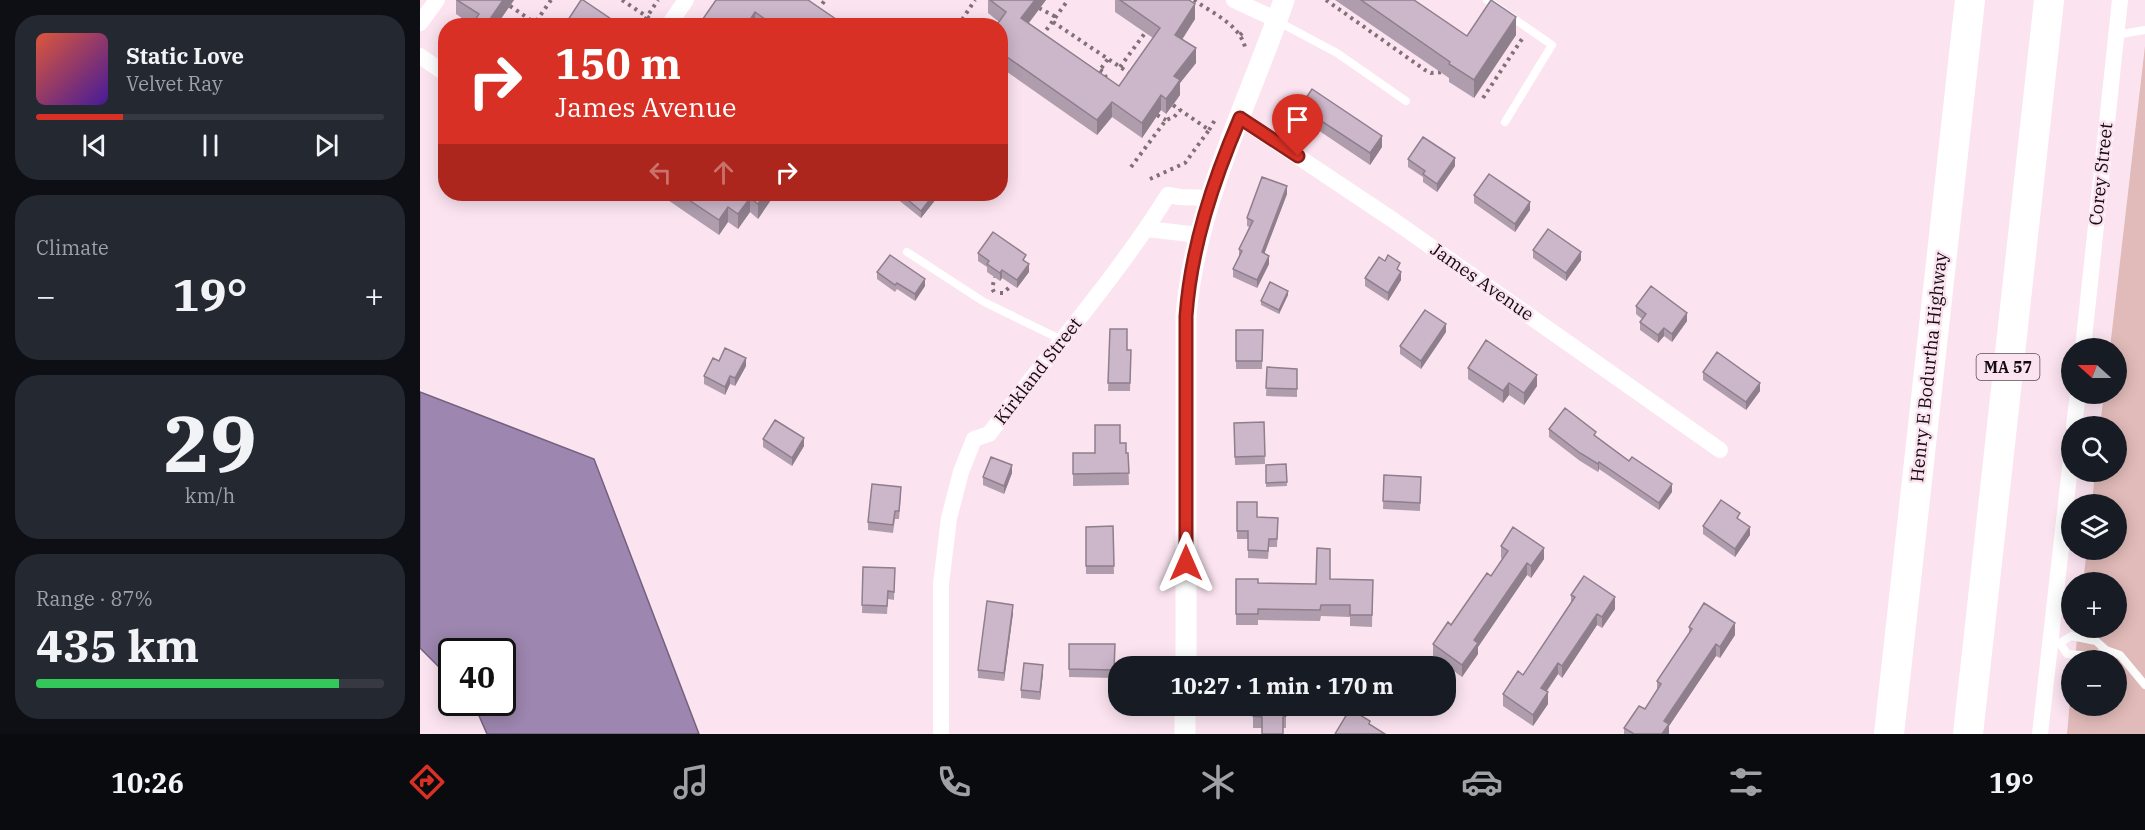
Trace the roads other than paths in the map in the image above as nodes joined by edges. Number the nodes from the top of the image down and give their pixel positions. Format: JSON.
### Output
{"nodes":[{"id":1,"x":437,"y":0,"type":"edge"},
{"id":2,"x":686,"y":0,"type":"edge"},
{"id":3,"x":1234,"y":0,"type":"edge"},
{"id":4,"x":1284,"y":0,"type":"edge"},
{"id":5,"x":1487,"y":0,"type":"edge"},
{"id":6,"x":1970,"y":0,"type":"edge"},
{"id":7,"x":2049,"y":0,"type":"edge"},
{"id":8,"x":2120,"y":0,"type":"edge"},
{"id":9,"x":674,"y":18,"type":"edge"},
{"id":10,"x":1277,"y":21,"type":"junction"},
{"id":11,"x":420,"y":22,"type":"edge"},
{"id":12,"x":2145,"y":30,"type":"edge"},
{"id":13,"x":2116,"y":34,"type":"junction"},
{"id":14,"x":420,"y":56,"type":"edge"},
{"id":15,"x":438,"y":68,"type":"edge"},
{"id":16,"x":1406,"y":101,"type":"dead end"},
{"id":17,"x":1240,"y":118,"type":"junction"},
{"id":18,"x":1505,"y":122,"type":"dead end"},
{"id":19,"x":1210,"y":198,"type":"junction"},
{"id":20,"x":1147,"y":229,"type":"junction"},
{"id":21,"x":1199,"y":235,"type":"junction"},
{"id":22,"x":907,"y":252,"type":"dead end"},
{"id":23,"x":2083,"y":338,"type":"edge"},
{"id":24,"x":1062,"y":340,"type":"junction"},
{"id":25,"x":1720,"y":450,"type":"dead end"},
{"id":26,"x":2069,"y":482,"type":"edge"},
{"id":27,"x":2055,"y":643,"type":"junction"},
{"id":28,"x":2063,"y":650,"type":"edge"},
{"id":29,"x":2106,"y":650,"type":"edge"},
{"id":30,"x":1185,"y":656,"type":"edge"},
{"id":31,"x":2127,"y":662,"type":"edge"},
{"id":32,"x":2145,"y":684,"type":"edge"},
{"id":33,"x":1185,"y":716,"type":"edge"},
{"id":34,"x":941,"y":734,"type":"edge"},
{"id":35,"x":1185,"y":734,"type":"edge"},
{"id":36,"x":1889,"y":734,"type":"edge"},
{"id":37,"x":1968,"y":734,"type":"edge"},
{"id":38,"x":2040,"y":734,"type":"edge"}],
"edges":[{"from":1,"to":11,"type":"street"},
{"from":2,"to":9,"type":"street"},
{"from":3,"to":10,"type":"street"},
{"from":4,"to":10,"type":"street"},
{"from":5,"to":18,"type":"lane"},
{"from":6,"to":36,"type":"highway","name":"Henry E Bodurtha Highway"},
{"from":7,"to":37,"type":"highway","number":"MA 57"},
{"from":8,"to":13,"type":"street","name":"Corey Street"},
{"from":10,"to":16,"type":"lane"},
{"from":10,"to":17,"type":"street"},
{"from":12,"to":13,"type":"lane"},
{"from":13,"to":23,"type":"street","name":"Corey Street"},
{"from":14,"to":15,"type":"street"},
{"from":17,"to":19,"type":"street"},
{"from":17,"to":25,"type":"street","name":"James Avenue"},
{"from":19,"to":20,"type":"street","name":"Kirkland Street"},
{"from":19,"to":21,"type":"street"},
{"from":20,"to":21,"type":"street"},
{"from":20,"to":24,"type":"street","name":"Kirkland Street"},
{"from":21,"to":30,"type":"street"},
{"from":22,"to":24,"type":"lane"},
{"from":24,"to":34,"type":"street","name":"Kirkland Street"},
{"from":26,"to":27,"type":"street"},
{"from":27,"to":28,"type":"lane"},
{"from":27,"to":29,"type":"lane"},
{"from":27,"to":38,"type":"street"},
{"from":31,"to":32,"type":"lane"},
{"from":33,"to":35,"type":"street"}]}
